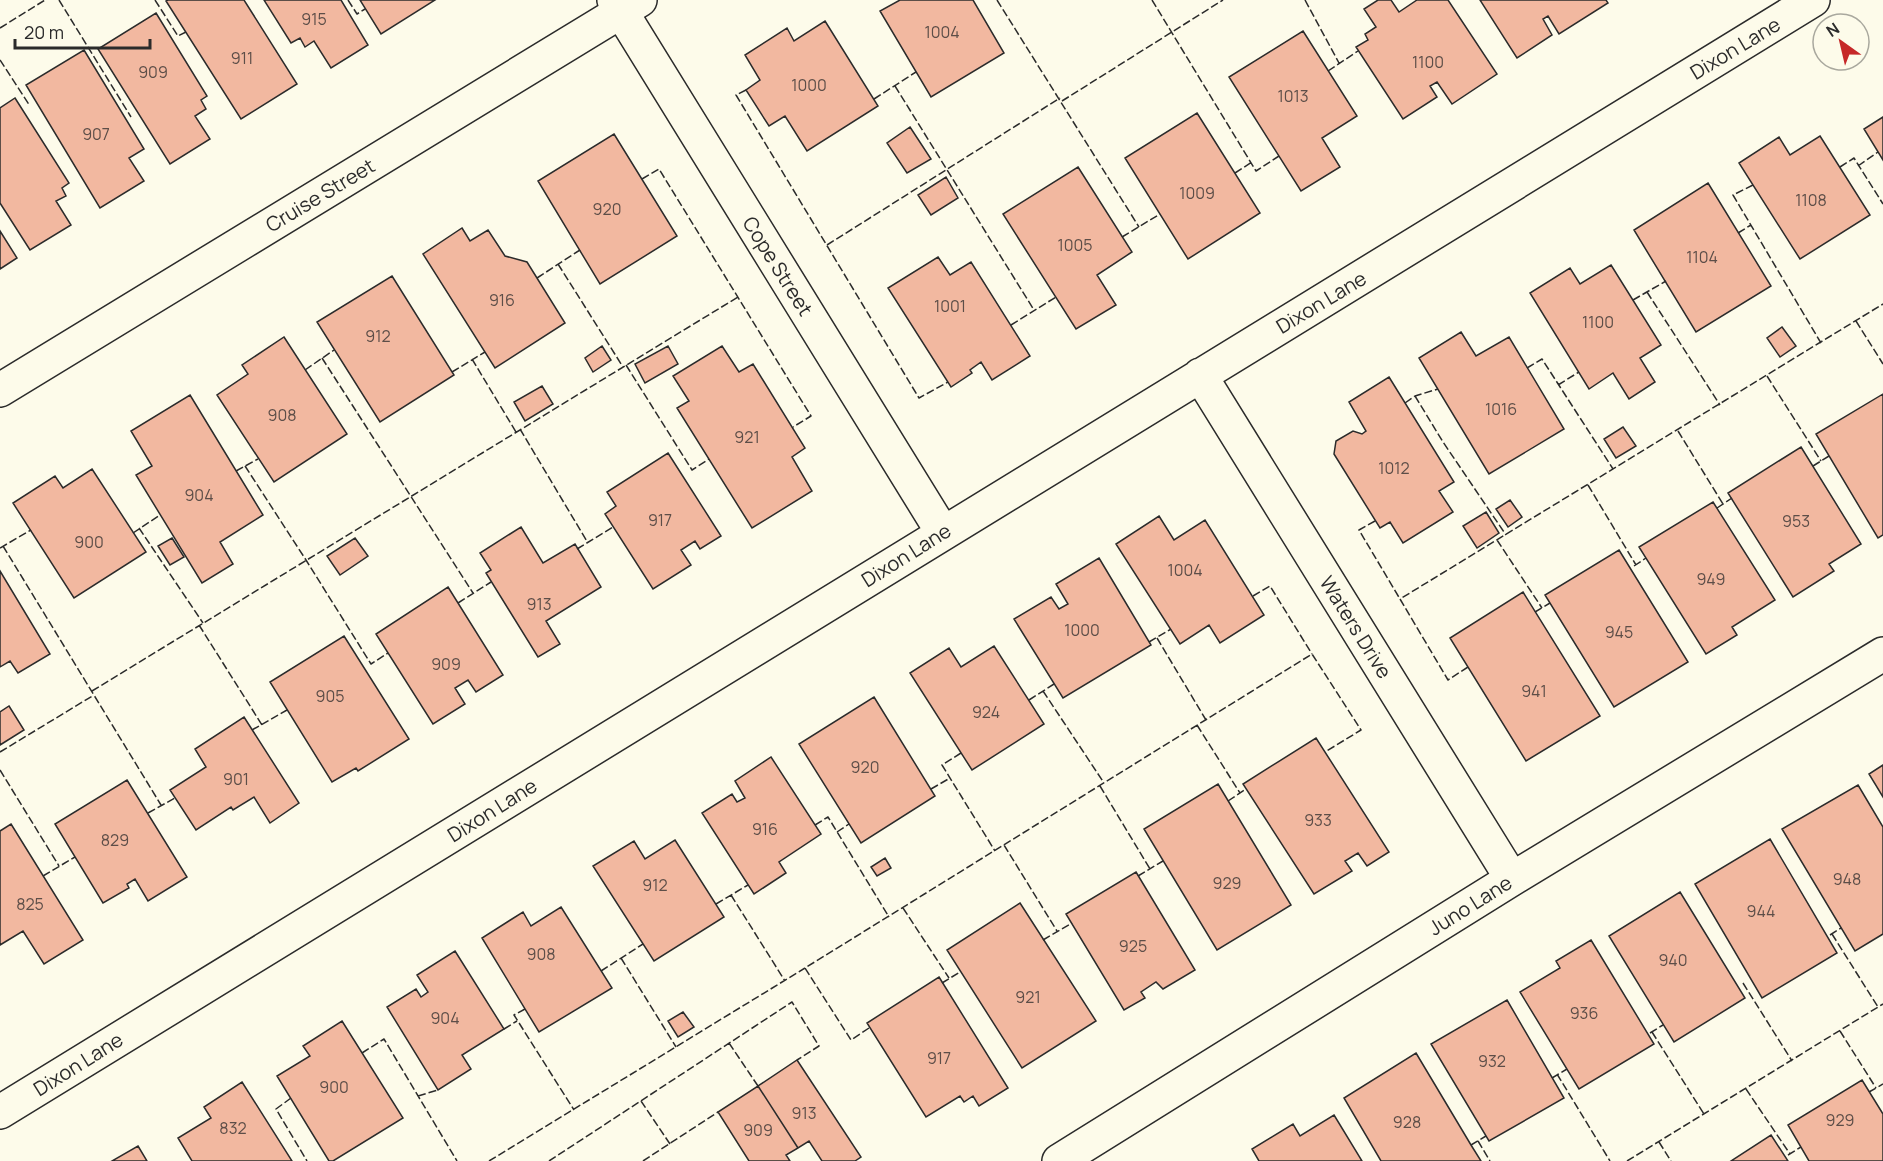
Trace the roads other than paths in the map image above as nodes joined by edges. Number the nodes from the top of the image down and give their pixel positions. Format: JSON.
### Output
{"nodes":[{"id":1,"x":1813,"y":0,"type":"edge"},
{"id":2,"x":625,"y":4,"type":"edge"},
{"id":3,"x":1200,"y":375,"type":"junction"},
{"id":4,"x":0,"y":390,"type":"edge"},
{"id":5,"x":943,"y":533,"type":"junction"},
{"id":6,"x":1883,"y":654,"type":"edge"},
{"id":7,"x":1512,"y":879,"type":"junction"},
{"id":8,"x":0,"y":1112,"type":"edge"},
{"id":9,"x":1059,"y":1161,"type":"edge"}],
"edges":[{"from":1,"to":3,"type":"street","name":"Dixon Lane"},
{"from":2,"to":4,"type":"street","name":"Cruise Street"},
{"from":2,"to":5,"type":"street","name":"Cope Street"},
{"from":3,"to":5,"type":"street","name":"Dixon Lane"},
{"from":3,"to":7,"type":"street","name":"Waters Drive"},
{"from":5,"to":8,"type":"street","name":"Dixon Lane"},
{"from":6,"to":7,"type":"street","name":"Juno Lane"},
{"from":7,"to":9,"type":"street","name":"Juno Lane"}]}
